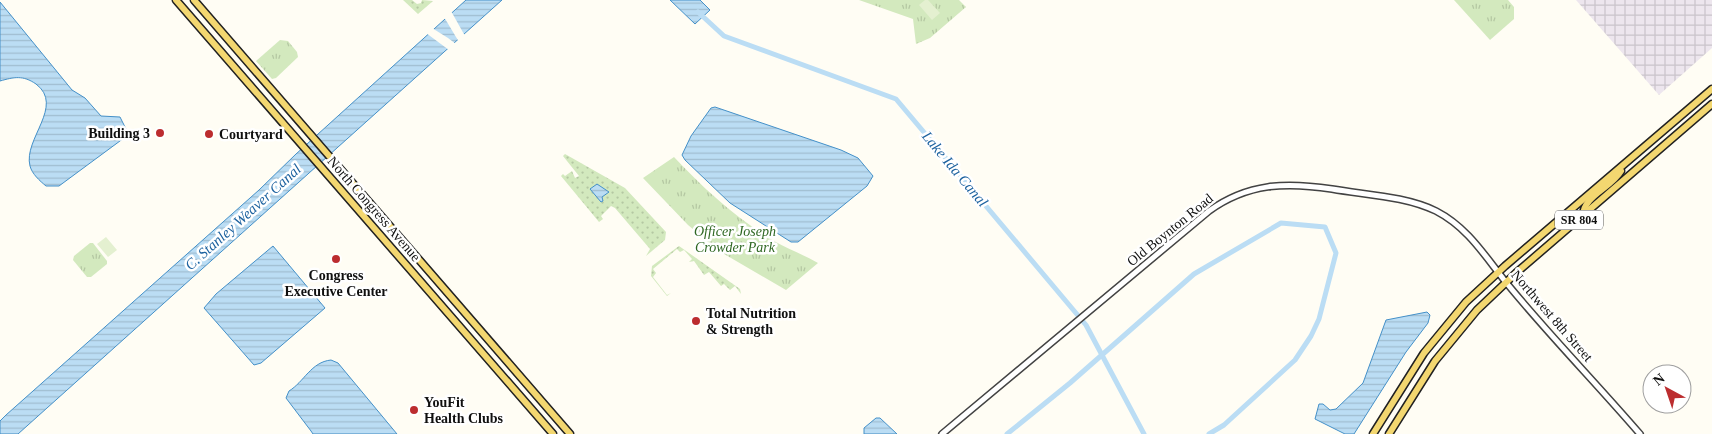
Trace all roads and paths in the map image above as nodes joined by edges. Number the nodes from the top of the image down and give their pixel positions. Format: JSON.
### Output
{"nodes":[{"id":1,"x":176,"y":0,"type":"edge"},
{"id":2,"x":194,"y":0,"type":"edge"},
{"id":3,"x":253,"y":88,"type":"junction"},
{"id":4,"x":1712,"y":89,"type":"edge"},
{"id":5,"x":275,"y":94,"type":"junction"},
{"id":6,"x":1712,"y":104,"type":"edge"},
{"id":7,"x":1624,"y":165,"type":"junction"},
{"id":8,"x":1583,"y":216,"type":"junction"},
{"id":9,"x":1498,"y":272,"type":"junction"},
{"id":10,"x":1506,"y":282,"type":"junction"},
{"id":11,"x":553,"y":434,"type":"edge"},
{"id":12,"x":570,"y":434,"type":"edge"},
{"id":13,"x":942,"y":434,"type":"edge"},
{"id":14,"x":1373,"y":434,"type":"edge"},
{"id":15,"x":1389,"y":434,"type":"edge"},
{"id":16,"x":1640,"y":434,"type":"edge"}],
"edges":[{"from":1,"to":3,"type":"main road","name":"North Congress Avenue"},
{"from":2,"to":5,"type":"main road","name":"North Congress Avenue"},
{"from":3,"to":5,"type":"main road"},
{"from":3,"to":11,"type":"main road","name":"North Congress Avenue"},
{"from":4,"to":7,"type":"main road","number":"SR 804"},
{"from":5,"to":12,"type":"main road","name":"North Congress Avenue"},
{"from":6,"to":8,"type":"main road","number":"SR 804"},
{"from":7,"to":8,"type":"main road"},
{"from":7,"to":9,"type":"main road","number":"SR 804"},
{"from":8,"to":10,"type":"main road","number":"SR 804"},
{"from":9,"to":10,"type":"street","name":"Northwest 8th Street"},
{"from":9,"to":13,"type":"street","name":"Old Boynton Road"},
{"from":9,"to":14,"type":"main road","number":"SR 804"},
{"from":10,"to":15,"type":"main road","number":"SR 804"},
{"from":10,"to":16,"type":"street","name":"Northwest 8th Street"}]}
